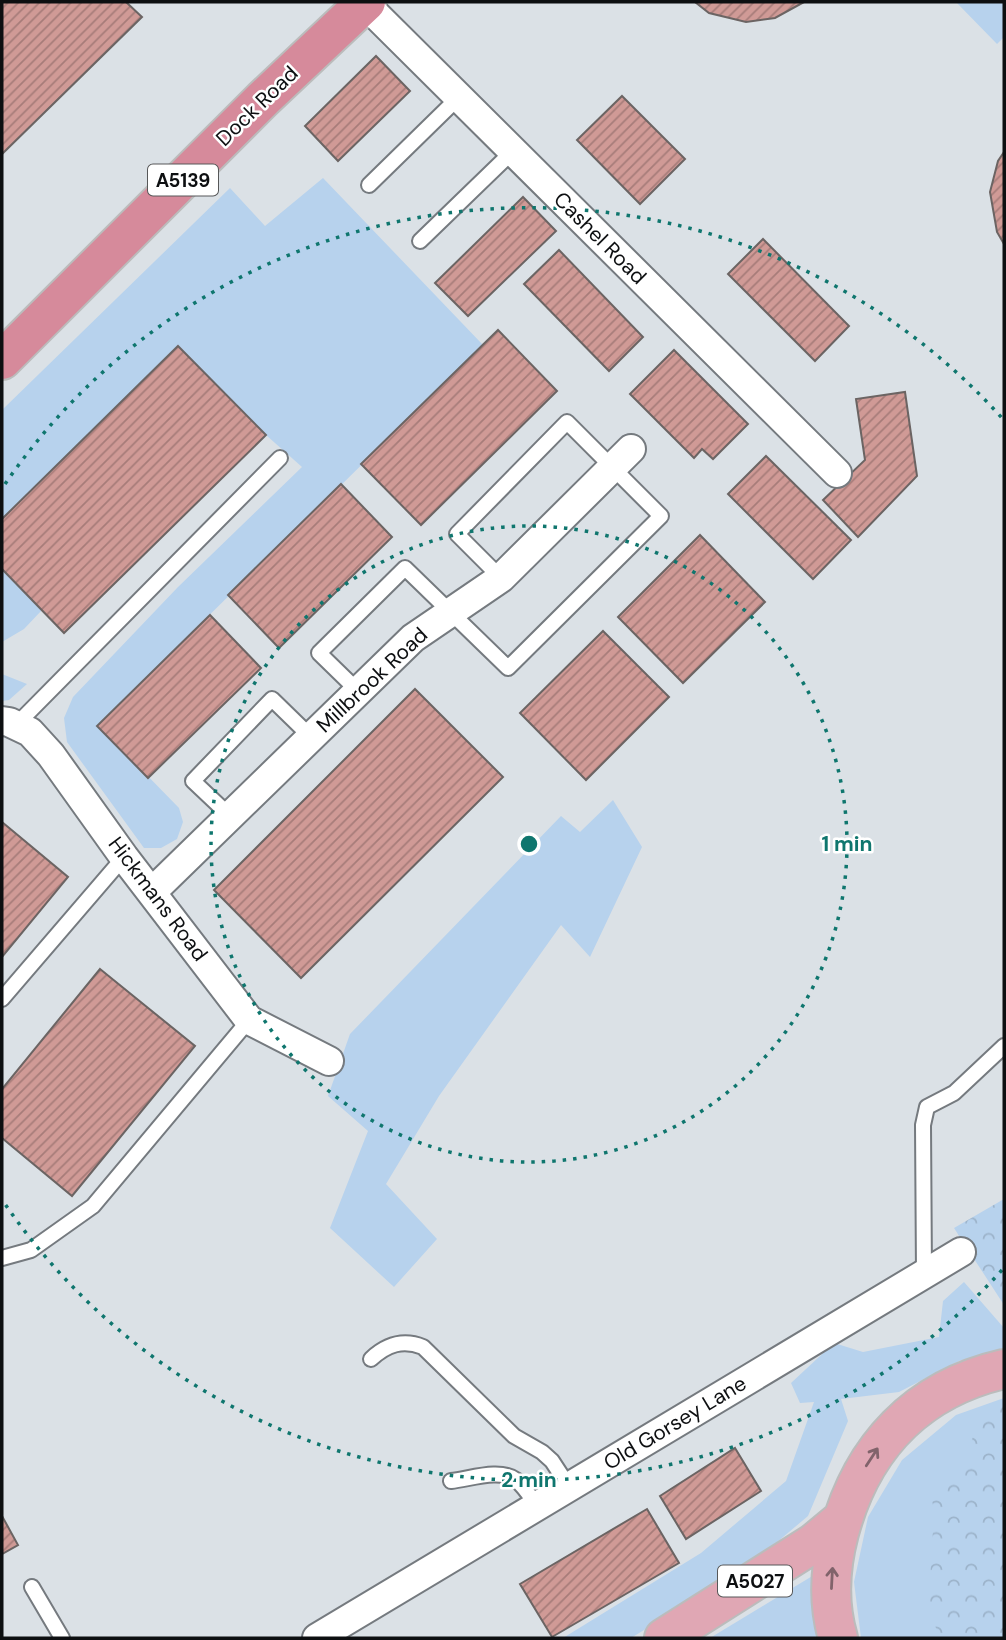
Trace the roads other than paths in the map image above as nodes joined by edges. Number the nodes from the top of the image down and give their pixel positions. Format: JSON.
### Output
{"nodes":[{"id":1,"x":365,"y":3,"type":"edge"},
{"id":2,"x":459,"y":97,"type":"junction"},
{"id":3,"x":513,"y":151,"type":"junction"},
{"id":4,"x":369,"y":185,"type":"dead end"},
{"id":5,"x":420,"y":241,"type":"dead end"},
{"id":6,"x":2,"y":360,"type":"edge"},
{"id":7,"x":280,"y":458,"type":"dead end"},
{"id":8,"x":622,"y":458,"type":"junction"},
{"id":9,"x":837,"y":473,"type":"dead end"},
{"id":10,"x":501,"y":578,"type":"junction"},
{"id":11,"x":451,"y":612,"type":"junction"},
{"id":12,"x":358,"y":691,"type":"junction"},
{"id":13,"x":9,"y":723,"type":"edge"},
{"id":14,"x":311,"y":737,"type":"junction"},
{"id":15,"x":230,"y":816,"type":"junction"},
{"id":16,"x":124,"y":856,"type":"junction"},
{"id":17,"x":152,"y":892,"type":"junction"},
{"id":18,"x":2,"y":999,"type":"edge"},
{"id":19,"x":249,"y":1020,"type":"junction"},
{"id":20,"x":1004,"y":1046,"type":"edge"},
{"id":21,"x":329,"y":1061,"type":"dead end"},
{"id":22,"x":961,"y":1252,"type":"dead end"},
{"id":23,"x":2,"y":1258,"type":"edge"},
{"id":24,"x":924,"y":1274,"type":"junction"},
{"id":25,"x":371,"y":1359,"type":"dead end"},
{"id":26,"x":1004,"y":1369,"type":"edge"},
{"id":27,"x":451,"y":1481,"type":"dead end"},
{"id":28,"x":569,"y":1487,"type":"junction"},
{"id":29,"x":537,"y":1506,"type":"junction"},
{"id":30,"x":843,"y":1519,"type":"junction"},
{"id":31,"x":32,"y":1587,"type":"dead end"},
{"id":32,"x":62,"y":1638,"type":"edge"},
{"id":33,"x":317,"y":1638,"type":"edge"},
{"id":34,"x":664,"y":1638,"type":"edge"},
{"id":35,"x":838,"y":1638,"type":"edge"}],
"edges":[{"from":1,"to":2,"type":"street","name":"Cashel Road"},
{"from":1,"to":6,"type":"highway","name":"Dock Road","number":"A5139"},
{"from":2,"to":3,"type":"street","name":"Cashel Road"},
{"from":2,"to":4,"type":"lane"},
{"from":3,"to":5,"type":"lane"},
{"from":3,"to":9,"type":"street","name":"Cashel Road"},
{"from":7,"to":13,"type":"lane"},
{"from":8,"to":10,"type":"street","name":"Millbrook Road"},
{"from":8,"to":10,"type":"lane"},
{"from":8,"to":11,"type":"lane"},
{"from":10,"to":11,"type":"street","name":"Millbrook Road"},
{"from":11,"to":12,"type":"street","name":"Millbrook Road"},
{"from":11,"to":12,"type":"lane"},
{"from":12,"to":14,"type":"street","name":"Millbrook Road"},
{"from":13,"to":16,"type":"street","name":"Hickmans Road"},
{"from":14,"to":15,"type":"street","name":"Millbrook Road"},
{"from":14,"to":15,"type":"lane"},
{"from":15,"to":17,"type":"street","name":"Millbrook Road"},
{"from":16,"to":17,"type":"street","name":"Hickmans Road"},
{"from":16,"to":18,"type":"lane"},
{"from":17,"to":19,"type":"street","name":"Hickmans Road"},
{"from":19,"to":21,"type":"street","name":"Hickmans Road"},
{"from":19,"to":23,"type":"lane"},
{"from":20,"to":24,"type":"lane"},
{"from":22,"to":24,"type":"street","name":"Old Gorsey Lane"},
{"from":24,"to":28,"type":"street","name":"Old Gorsey Lane"},
{"from":25,"to":28,"type":"lane"},
{"from":30,"to":26,"type":"main road","one_way":true},
{"from":27,"to":29,"type":"lane"},
{"from":28,"to":29,"type":"street","name":"Old Gorsey Lane"},
{"from":29,"to":33,"type":"street","name":"Old Gorsey Lane"},
{"from":30,"to":34,"type":"main road","number":"A5027"},
{"from":35,"to":30,"type":"main road","one_way":true},
{"from":31,"to":32,"type":"lane"}]}
